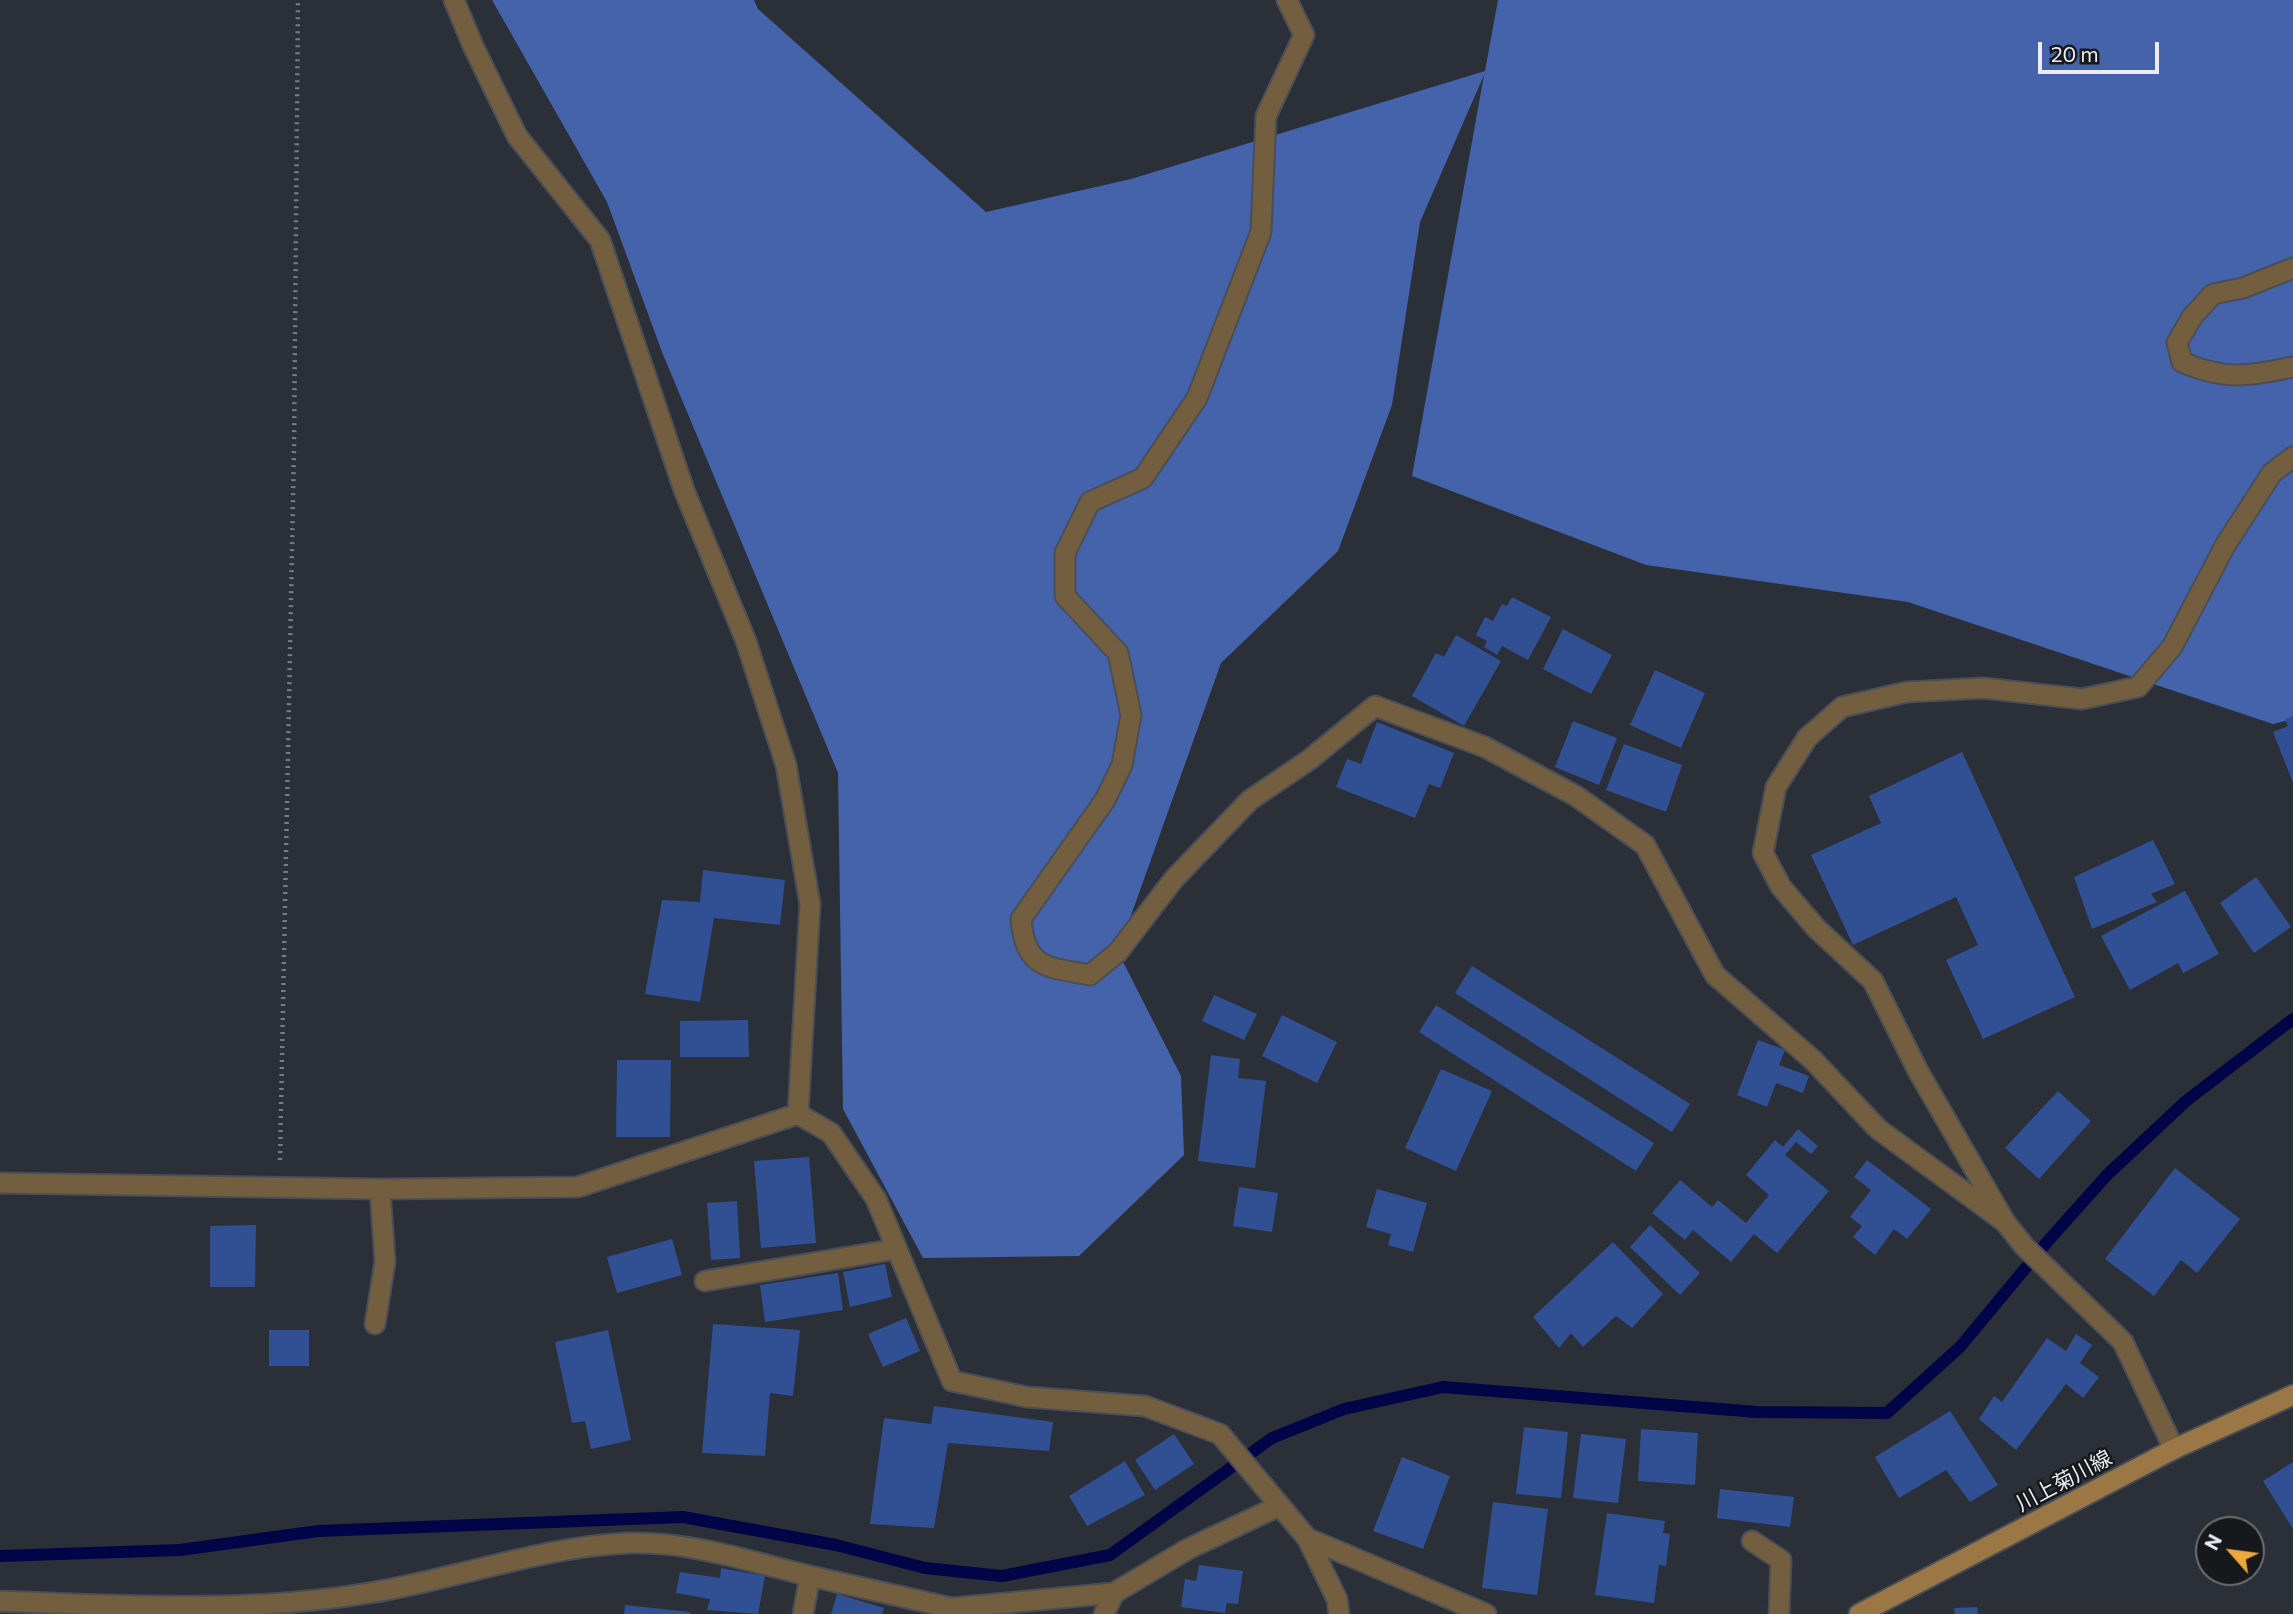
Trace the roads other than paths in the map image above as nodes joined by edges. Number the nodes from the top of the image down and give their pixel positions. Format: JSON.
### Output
{"nodes":[{"id":1,"x":454,"y":0,"type":"edge"},
{"id":2,"x":1287,"y":0,"type":"edge"},
{"id":3,"x":2293,"y":268,"type":"edge"},
{"id":4,"x":2293,"y":367,"type":"edge"},
{"id":5,"x":2293,"y":457,"type":"edge"},
{"id":6,"x":798,"y":1114,"type":"junction"},
{"id":7,"x":0,"y":1183,"type":"edge"},
{"id":8,"x":380,"y":1189,"type":"junction"},
{"id":9,"x":2005,"y":1222,"type":"junction"},
{"id":10,"x":896,"y":1248,"type":"junction"},
{"id":11,"x":705,"y":1281,"type":"dead end"},
{"id":12,"x":375,"y":1324,"type":"dead end"},
{"id":13,"x":2293,"y":1395,"type":"edge"},
{"id":14,"x":2174,"y":1449,"type":"junction"},
{"id":15,"x":1279,"y":1506,"type":"junction"},
{"id":16,"x":1307,"y":1538,"type":"junction"},
{"id":17,"x":1752,"y":1541,"type":"dead end"},
{"id":18,"x":810,"y":1576,"type":"junction"},
{"id":19,"x":1114,"y":1593,"type":"junction"},
{"id":20,"x":0,"y":1601,"type":"edge"},
{"id":21,"x":803,"y":1614,"type":"edge"},
{"id":22,"x":1104,"y":1614,"type":"edge"},
{"id":23,"x":1339,"y":1614,"type":"edge"},
{"id":24,"x":1486,"y":1614,"type":"edge"},
{"id":25,"x":1779,"y":1614,"type":"edge"},
{"id":26,"x":1859,"y":1614,"type":"edge"}],
"edges":[{"from":1,"to":6,"type":"street"},
{"from":2,"to":9,"type":"street"},
{"from":3,"to":4,"type":"street"},
{"from":5,"to":9,"type":"street"},
{"from":6,"to":8,"type":"street"},
{"from":6,"to":10,"type":"street"},
{"from":7,"to":8,"type":"street"},
{"from":8,"to":12,"type":"street"},
{"from":9,"to":14,"type":"street"},
{"from":10,"to":11,"type":"street"},
{"from":10,"to":15,"type":"street"},
{"from":13,"to":14,"type":"main road","name":"川上菊川線"},
{"from":14,"to":26,"type":"main road","name":"川上菊川線"},
{"from":15,"to":16,"type":"street"},
{"from":15,"to":19,"type":"street"},
{"from":16,"to":23,"type":"street"},
{"from":16,"to":24,"type":"street"},
{"from":17,"to":25,"type":"street"},
{"from":18,"to":19,"type":"street"},
{"from":18,"to":20,"type":"street"},
{"from":18,"to":21,"type":"street"},
{"from":19,"to":22,"type":"street"}]}
